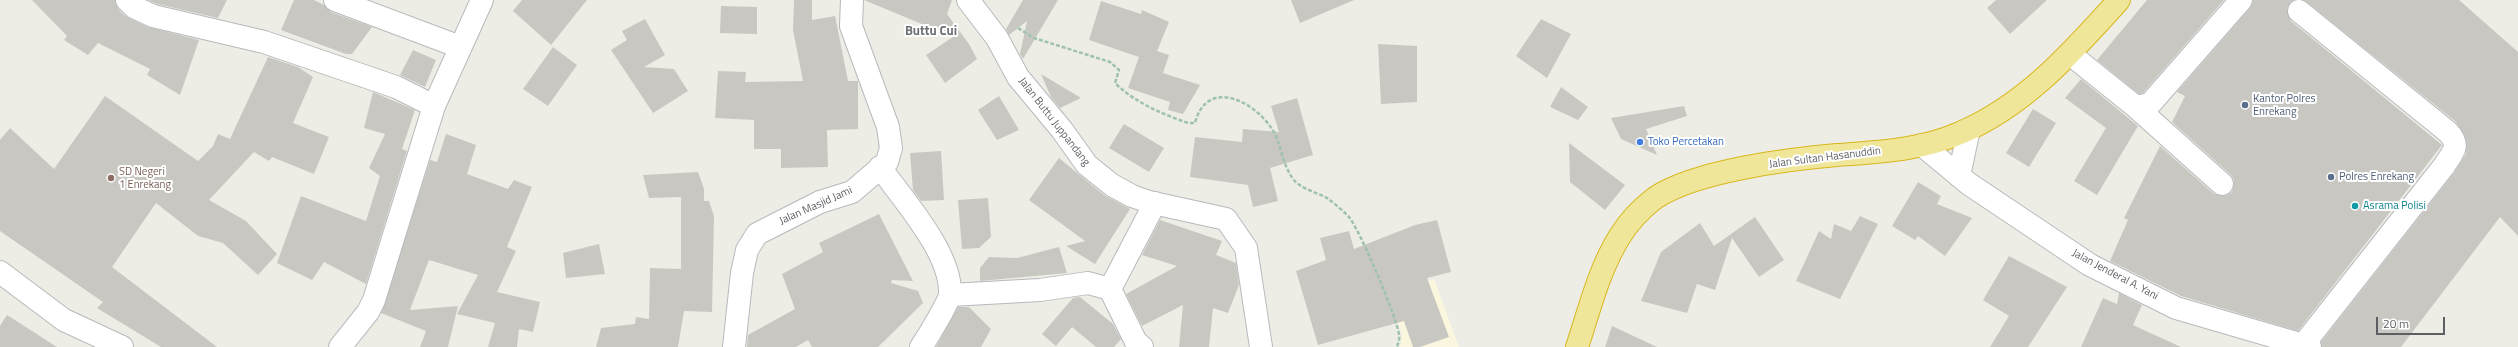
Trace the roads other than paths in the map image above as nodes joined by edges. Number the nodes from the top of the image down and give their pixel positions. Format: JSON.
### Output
{"nodes":[{"id":1,"x":127,"y":0,"type":"edge"},
{"id":2,"x":336,"y":0,"type":"edge"},
{"id":3,"x":482,"y":0,"type":"edge"},
{"id":4,"x":852,"y":0,"type":"edge"},
{"id":5,"x":968,"y":0,"type":"edge"},
{"id":6,"x":2119,"y":0,"type":"edge"},
{"id":7,"x":2241,"y":0,"type":"edge"},
{"id":8,"x":2299,"y":11,"type":"dead end"},
{"id":9,"x":460,"y":47,"type":"junction"},
{"id":10,"x":2070,"y":54,"type":"junction"},
{"id":11,"x":434,"y":106,"type":"junction"},
{"id":12,"x":2136,"y":107,"type":"junction"},
{"id":13,"x":1969,"y":129,"type":"junction"},
{"id":14,"x":1922,"y":145,"type":"junction"},
{"id":15,"x":880,"y":167,"type":"junction"},
{"id":16,"x":1959,"y":176,"type":"junction"},
{"id":17,"x":2222,"y":184,"type":"dead end"},
{"id":18,"x":1155,"y":203,"type":"junction"},
{"id":19,"x":0,"y":272,"type":"edge"},
{"id":20,"x":1110,"y":289,"type":"junction"},
{"id":21,"x":950,"y":295,"type":"junction"},
{"id":22,"x":2307,"y":346,"type":"edge"},
{"id":23,"x":122,"y":347,"type":"edge"},
{"id":24,"x":340,"y":347,"type":"edge"},
{"id":25,"x":734,"y":347,"type":"edge"},
{"id":26,"x":921,"y":347,"type":"edge"},
{"id":27,"x":1142,"y":347,"type":"edge"},
{"id":28,"x":1261,"y":347,"type":"edge"},
{"id":29,"x":1577,"y":347,"type":"edge"}],
"edges":[{"from":1,"to":11,"type":"street"},
{"from":2,"to":9,"type":"street"},
{"from":3,"to":9,"type":"street"},
{"from":4,"to":15,"type":"street","name":"Jalan Masjid Jami"},
{"from":5,"to":18,"type":"street","name":"Jalan Buttu Juppandang"},
{"from":6,"to":10,"type":"highway","name":"Jalan Sultan Hasanuddin"},
{"from":7,"to":12,"type":"street"},
{"from":8,"to":22,"type":"street"},
{"from":9,"to":11,"type":"street"},
{"from":10,"to":12,"type":"street"},
{"from":10,"to":13,"type":"highway","name":"Jalan Sultan Hasanuddin"},
{"from":11,"to":24,"type":"street"},
{"from":12,"to":17,"type":"street"},
{"from":13,"to":14,"type":"highway","name":"Jalan Sultan Hasanuddin"},
{"from":13,"to":16,"type":"street"},
{"from":14,"to":16,"type":"street","name":"Jalan Jenderal A. Yani"},
{"from":14,"to":29,"type":"highway","name":"Jalan Sultan Hasanuddin"},
{"from":15,"to":21,"type":"street"},
{"from":15,"to":25,"type":"street","name":"Jalan Masjid Jami"},
{"from":16,"to":22,"type":"street","name":"Jalan Jenderal A. Yani"},
{"from":18,"to":20,"type":"street"},
{"from":18,"to":28,"type":"street","name":"Jalan Buttu Juppandang"},
{"from":19,"to":23,"type":"street"},
{"from":20,"to":21,"type":"street"},
{"from":20,"to":27,"type":"street"},
{"from":21,"to":26,"type":"street"}]}
